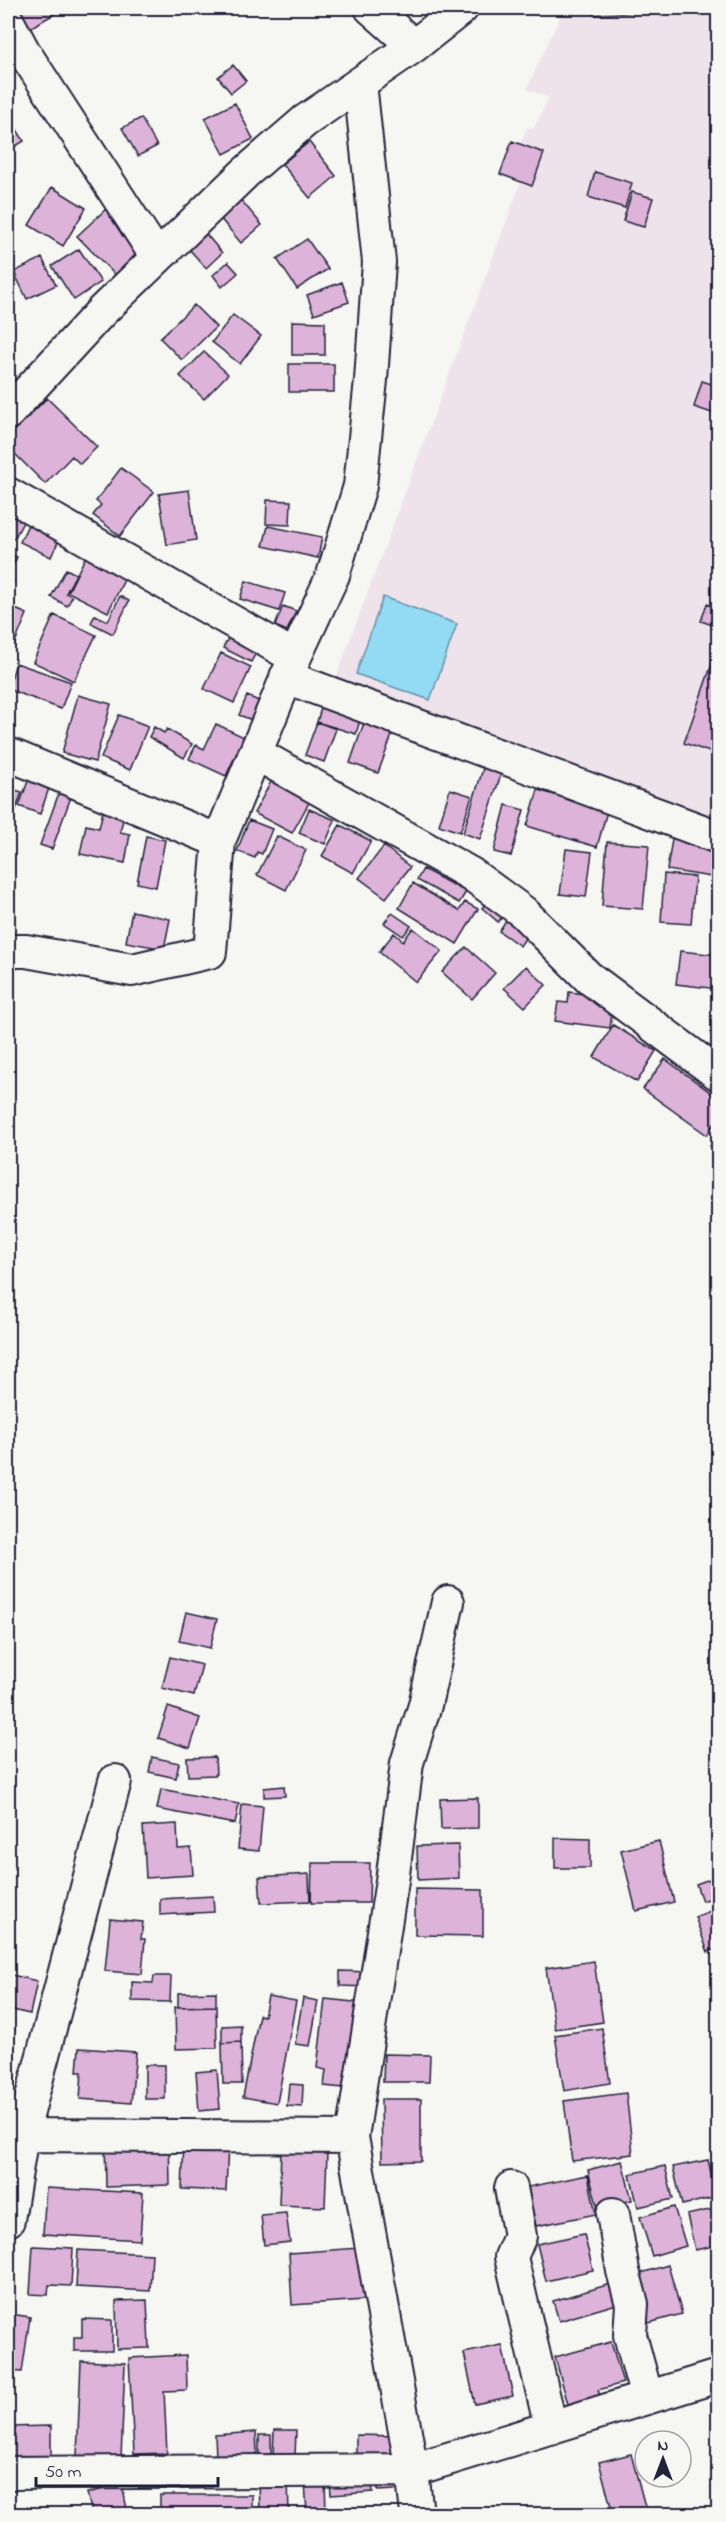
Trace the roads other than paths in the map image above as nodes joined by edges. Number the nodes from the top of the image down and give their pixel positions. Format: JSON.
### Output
{"nodes":[{"id":1,"x":372,"y":8,"type":"edge"},
{"id":2,"x":462,"y":8,"type":"edge"},
{"id":3,"x":8,"y":22,"type":"edge"},
{"id":4,"x":414,"y":46,"type":"junction"},
{"id":5,"x":360,"y":83,"type":"junction"},
{"id":6,"x":157,"y":257,"type":"junction"},
{"id":7,"x":18,"y":385,"type":"edge"},
{"id":8,"x":8,"y":413,"type":"edge"},
{"id":9,"x":8,"y":494,"type":"edge"},
{"id":10,"x":291,"y":667,"type":"junction"},
{"id":11,"x":255,"y":753,"type":"junction"},
{"id":12,"x":8,"y":754,"type":"edge"},
{"id":13,"x":718,"y":837,"type":"edge"},
{"id":14,"x":219,"y":842,"type":"junction"},
{"id":15,"x":8,"y":951,"type":"edge"},
{"id":16,"x":714,"y":1066,"type":"edge"},
{"id":17,"x":448,"y":1602,"type":"dead end"},
{"id":18,"x":115,"y":1781,"type":"dead end"},
{"id":19,"x":22,"y":2135,"type":"junction"},
{"id":20,"x":352,"y":2137,"type":"junction"},
{"id":21,"x":511,"y":2188,"type":"dead end"},
{"id":22,"x":613,"y":2214,"type":"dead end"},
{"id":23,"x":8,"y":2220,"type":"edge"},
{"id":24,"x":718,"y":2376,"type":"edge"},
{"id":25,"x":647,"y":2398,"type":"junction"},
{"id":26,"x":551,"y":2427,"type":"junction"},
{"id":27,"x":412,"y":2470,"type":"junction"},
{"id":28,"x":8,"y":2473,"type":"edge"},
{"id":29,"x":417,"y":2514,"type":"edge"}],
"edges":[{"from":1,"to":4,"type":"street"},
{"from":2,"to":4,"type":"street"},
{"from":3,"to":6,"type":"street"},
{"from":4,"to":5,"type":"street"},
{"from":5,"to":6,"type":"street"},
{"from":5,"to":10,"type":"street"},
{"from":6,"to":7,"type":"street"},
{"from":7,"to":8,"type":"street"},
{"from":9,"to":10,"type":"street"},
{"from":10,"to":11,"type":"street"},
{"from":10,"to":13,"type":"street"},
{"from":11,"to":14,"type":"street"},
{"from":11,"to":16,"type":"street"},
{"from":12,"to":14,"type":"street"},
{"from":14,"to":15,"type":"street"},
{"from":17,"to":20,"type":"street"},
{"from":18,"to":19,"type":"street"},
{"from":19,"to":20,"type":"street"},
{"from":19,"to":23,"type":"street"},
{"from":20,"to":27,"type":"street"},
{"from":21,"to":26,"type":"street"},
{"from":22,"to":25,"type":"street"},
{"from":24,"to":25,"type":"street"},
{"from":25,"to":26,"type":"street"},
{"from":26,"to":27,"type":"street"},
{"from":27,"to":28,"type":"street"},
{"from":27,"to":29,"type":"street"}]}
